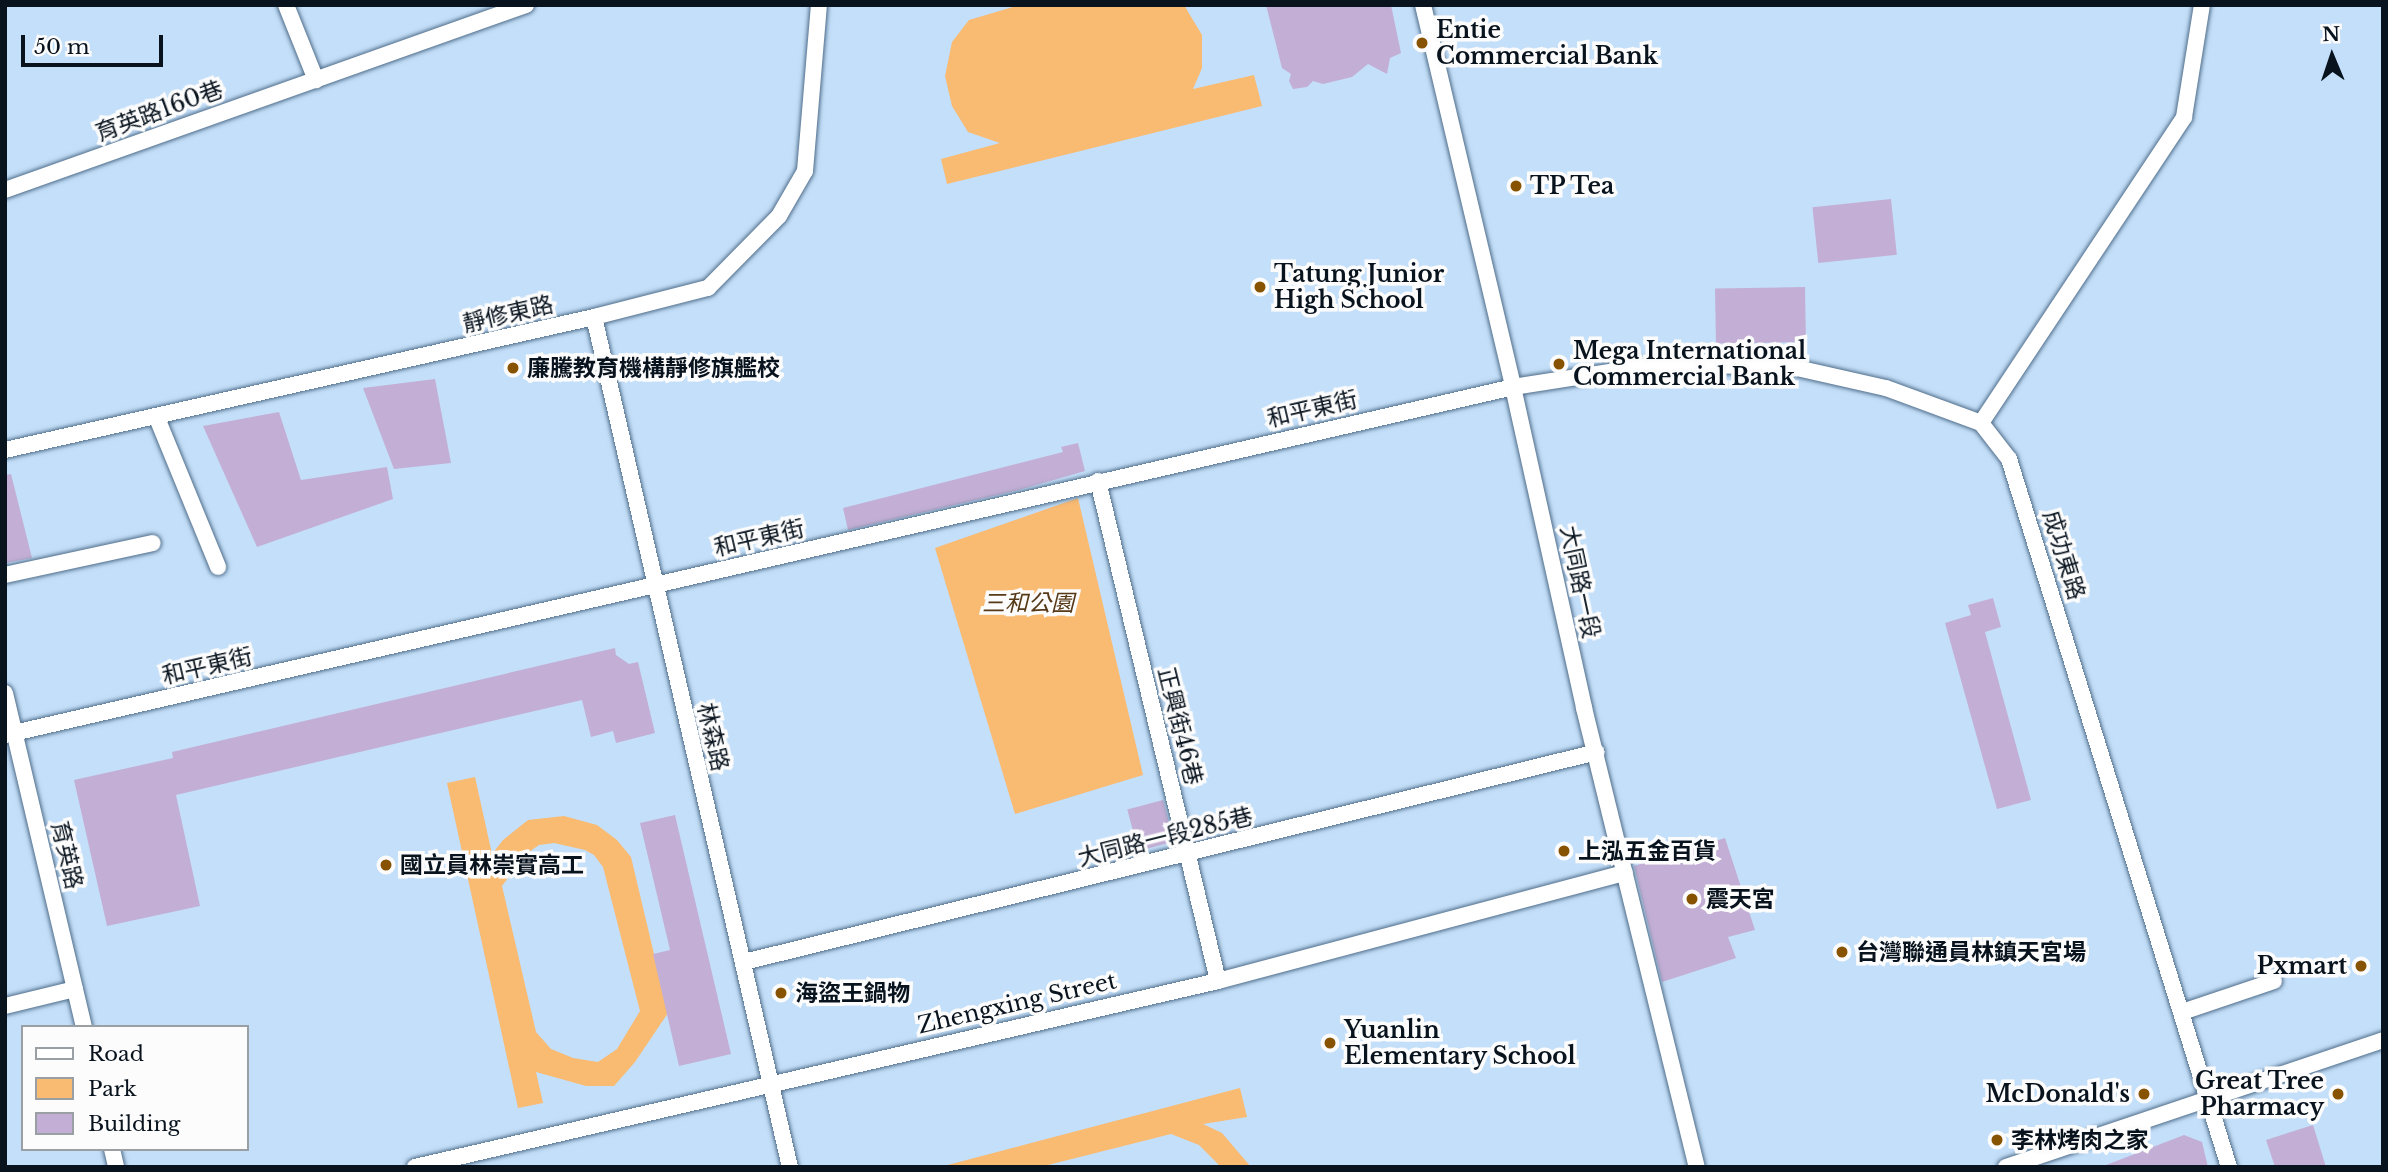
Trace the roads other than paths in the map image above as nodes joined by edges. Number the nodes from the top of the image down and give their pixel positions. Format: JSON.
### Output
{"nodes":[{"id":1,"x":286,"y":5,"type":"edge"},
{"id":2,"x":526,"y":5,"type":"edge"},
{"id":3,"x":819,"y":5,"type":"edge"},
{"id":4,"x":1423,"y":5,"type":"edge"},
{"id":5,"x":2202,"y":5,"type":"edge"},
{"id":6,"x":316,"y":80,"type":"junction"},
{"id":7,"x":5,"y":190,"type":"edge"},
{"id":8,"x":594,"y":317,"type":"junction"},
{"id":9,"x":1513,"y":387,"type":"junction"},
{"id":10,"x":157,"y":418,"type":"junction"},
{"id":11,"x":1981,"y":423,"type":"junction"},
{"id":12,"x":5,"y":450,"type":"edge"},
{"id":13,"x":1098,"y":481,"type":"junction"},
{"id":14,"x":153,"y":543,"type":"dead end"},
{"id":15,"x":218,"y":567,"type":"dead end"},
{"id":16,"x":5,"y":575,"type":"edge"},
{"id":17,"x":654,"y":586,"type":"junction"},
{"id":18,"x":5,"y":693,"type":"edge"},
{"id":19,"x":10,"y":734,"type":"edge"},
{"id":20,"x":1597,"y":752,"type":"junction"},
{"id":21,"x":1189,"y":855,"type":"junction"},
{"id":22,"x":1625,"y":873,"type":"junction"},
{"id":23,"x":744,"y":962,"type":"junction"},
{"id":24,"x":1218,"y":981,"type":"junction"},
{"id":25,"x":2274,"y":981,"type":"dead end"},
{"id":26,"x":75,"y":989,"type":"junction"},
{"id":27,"x":5,"y":1006,"type":"edge"},
{"id":28,"x":2182,"y":1012,"type":"junction"},
{"id":29,"x":84,"y":1025,"type":"edge"},
{"id":30,"x":2383,"y":1040,"type":"edge"},
{"id":31,"x":771,"y":1082,"type":"junction"},
{"id":32,"x":2209,"y":1098,"type":"junction"},
{"id":33,"x":415,"y":1167,"type":"edge"},
{"id":34,"x":790,"y":1167,"type":"edge"},
{"id":35,"x":1697,"y":1167,"type":"edge"},
{"id":36,"x":2006,"y":1167,"type":"edge"},
{"id":37,"x":2229,"y":1167,"type":"edge"}],
"edges":[{"from":1,"to":6,"type":"street"},
{"from":2,"to":6,"type":"street","name":"育英路160巷"},
{"from":3,"to":8,"type":"street","name":"靜修東路"},
{"from":4,"to":9,"type":"street","name":"大同路一段"},
{"from":5,"to":11,"type":"street"},
{"from":6,"to":7,"type":"street","name":"育英路160巷"},
{"from":8,"to":10,"type":"street","name":"靜修東路"},
{"from":8,"to":17,"type":"street","name":"林森路"},
{"from":9,"to":11,"type":"street","name":"和平東街"},
{"from":9,"to":13,"type":"street","name":"和平東街"},
{"from":9,"to":20,"type":"street","name":"大同路一段"},
{"from":10,"to":12,"type":"street","name":"靜修東路"},
{"from":10,"to":15,"type":"street"},
{"from":11,"to":28,"type":"street","name":"成功東路"},
{"from":13,"to":17,"type":"street","name":"和平東街"},
{"from":13,"to":21,"type":"street","name":"正興街46巷"},
{"from":14,"to":16,"type":"street"},
{"from":17,"to":19,"type":"street","name":"和平東街"},
{"from":17,"to":23,"type":"street","name":"林森路"},
{"from":18,"to":19,"type":"street","name":"育英路"},
{"from":19,"to":26,"type":"street","name":"育英路"},
{"from":20,"to":21,"type":"street","name":"大同路一段285巷"},
{"from":20,"to":22,"type":"street","name":"大同路一段"},
{"from":21,"to":23,"type":"street","name":"大同路一段285巷"},
{"from":21,"to":24,"type":"street","name":"正興街46巷"},
{"from":22,"to":24,"type":"street","name":"Zhengxing Street"},
{"from":22,"to":35,"type":"street","name":"大同路一段"},
{"from":23,"to":31,"type":"street","name":"林森路"},
{"from":24,"to":31,"type":"street","name":"Zhengxing Street"},
{"from":25,"to":28,"type":"street"},
{"from":26,"to":27,"type":"street"},
{"from":26,"to":29,"type":"street","name":"育英路"},
{"from":28,"to":32,"type":"street","name":"成功東路"},
{"from":30,"to":32,"type":"street"},
{"from":31,"to":33,"type":"street","name":"Zhengxing Street"},
{"from":31,"to":34,"type":"street","name":"林森路"},
{"from":32,"to":36,"type":"street"},
{"from":32,"to":37,"type":"street","name":"成功東路"}]}
